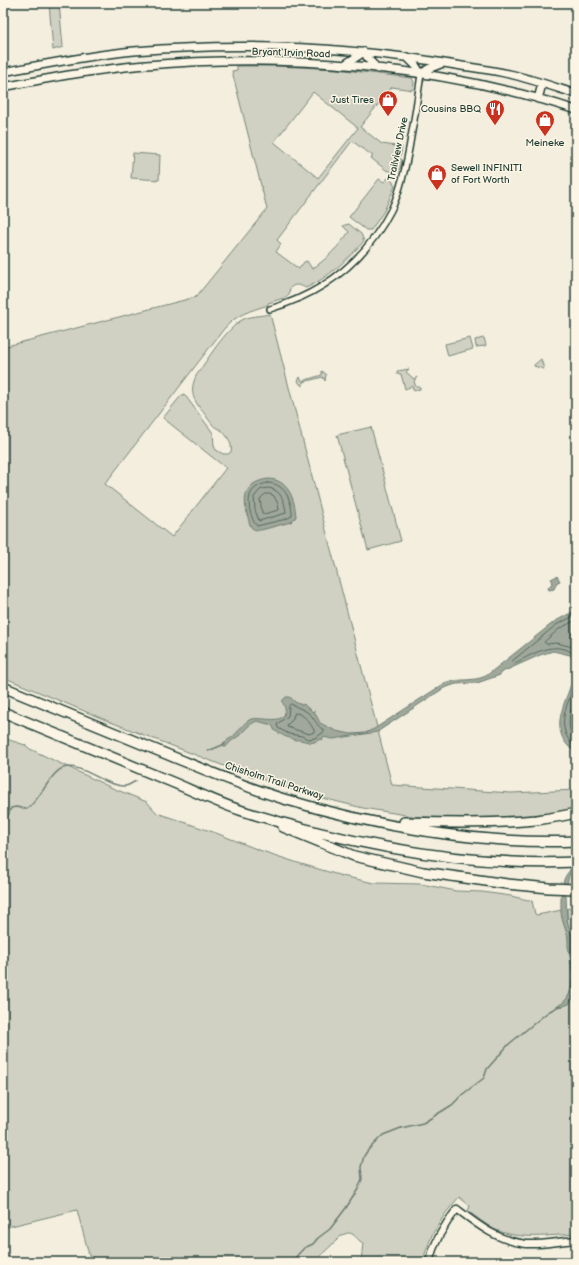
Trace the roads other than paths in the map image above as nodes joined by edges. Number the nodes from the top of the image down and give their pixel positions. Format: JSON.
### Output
{"nodes":[{"id":1,"x":364,"y":52,"type":"junction"},
{"id":2,"x":406,"y":57,"type":"junction"},
{"id":3,"x":443,"y":63,"type":"junction"},
{"id":4,"x":344,"y":65,"type":"junction"},
{"id":5,"x":378,"y":69,"type":"junction"},
{"id":6,"x":3,"y":72,"type":"edge"},
{"id":7,"x":421,"y":74,"type":"junction"},
{"id":8,"x":542,"y":84,"type":"junction"},
{"id":9,"x":3,"y":87,"type":"edge"},
{"id":10,"x":576,"y":94,"type":"edge"},
{"id":11,"x":538,"y":99,"type":"junction"},
{"id":12,"x":576,"y":110,"type":"edge"},
{"id":13,"x":270,"y":309,"type":"dead end"},
{"id":14,"x":3,"y":687,"type":"edge"},
{"id":15,"x":3,"y":712,"type":"edge"},
{"id":16,"x":245,"y":812,"type":"junction"},
{"id":17,"x":576,"y":814,"type":"edge"},
{"id":18,"x":372,"y":821,"type":"junction"},
{"id":19,"x":576,"y":841,"type":"edge"},
{"id":20,"x":576,"y":864,"type":"edge"},
{"id":21,"x":576,"y":889,"type":"edge"},
{"id":22,"x":576,"y":1240,"type":"edge"},
{"id":23,"x":429,"y":1262,"type":"edge"}],
"edges":[{"from":1,"to":2,"type":"main road","name":"Bryant Irvin Road"},
{"from":1,"to":4,"type":"main road"},
{"from":1,"to":5,"type":"main road"},
{"from":1,"to":6,"type":"main road","name":"Bryant Irvin Road"},
{"from":2,"to":3,"type":"main road","name":"Bryant Irvin Road"},
{"from":2,"to":7,"type":"main road"},
{"from":3,"to":7,"type":"main road"},
{"from":3,"to":8,"type":"main road","name":"Bryant Irvin Road"},
{"from":4,"to":5,"type":"main road","name":"Bryant Irvin Road"},
{"from":4,"to":9,"type":"main road","name":"Bryant Irvin Road"},
{"from":5,"to":7,"type":"main road","name":"Bryant Irvin Road"},
{"from":7,"to":11,"type":"main road","name":"Bryant Irvin Road"},
{"from":7,"to":13,"type":"street","name":"Trailview Drive"},
{"from":8,"to":10,"type":"main road","name":"Bryant Irvin Road"},
{"from":8,"to":11,"type":"main road"},
{"from":11,"to":12,"type":"main road","name":"Bryant Irvin Road"},
{"from":14,"to":18,"type":"highway","name":"Chisholm Trail Parkway"},
{"from":15,"to":16,"type":"highway"},
{"from":16,"to":20,"type":"highway"},
{"from":16,"to":21,"type":"highway"},
{"from":17,"to":18,"type":"highway"},
{"from":18,"to":19,"type":"highway","name":"Chisholm Trail Parkway"},
{"from":22,"to":23,"type":"street"}]}
